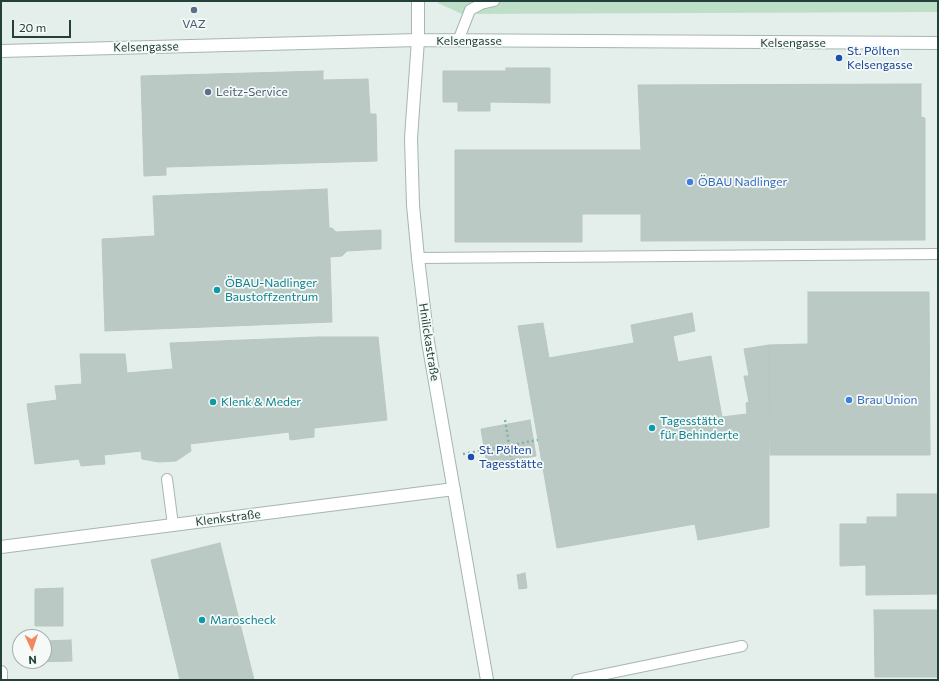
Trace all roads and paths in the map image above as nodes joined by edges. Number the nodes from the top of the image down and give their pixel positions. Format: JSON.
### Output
{"nodes":[{"id":1,"x":418,"y":1,"type":"edge"},
{"id":2,"x":494,"y":1,"type":"edge"},
{"id":3,"x":418,"y":40,"type":"junction"},
{"id":4,"x":458,"y":41,"type":"junction"},
{"id":5,"x":938,"y":43,"type":"edge"},
{"id":6,"x":1,"y":51,"type":"edge"},
{"id":7,"x":938,"y":254,"type":"edge"},
{"id":8,"x":418,"y":258,"type":"junction"},
{"id":9,"x":505,"y":420,"type":"dead end"},
{"id":10,"x":538,"y":440,"type":"dead end"},
{"id":11,"x":509,"y":445,"type":"junction"},
{"id":12,"x":448,"y":456,"type":"junction"},
{"id":13,"x":513,"y":469,"type":"dead end"},
{"id":14,"x":167,"y":479,"type":"dead end"},
{"id":15,"x":454,"y":489,"type":"junction"},
{"id":16,"x":173,"y":525,"type":"junction"},
{"id":17,"x":1,"y":547,"type":"edge"},
{"id":18,"x":742,"y":646,"type":"dead end"},
{"id":19,"x":1,"y":672,"type":"edge"},
{"id":20,"x":1,"y":680,"type":"edge"},
{"id":21,"x":487,"y":680,"type":"edge"},
{"id":22,"x":577,"y":680,"type":"edge"}],
"edges":[{"from":1,"to":3,"type":"street","name":"Hnilickastraße"},
{"from":2,"to":4,"type":"lane"},
{"from":3,"to":4,"type":"street","name":"Kelsengasse"},
{"from":3,"to":6,"type":"street","name":"Kelsengasse"},
{"from":3,"to":8,"type":"street","name":"Hnilickastraße"},
{"from":4,"to":5,"type":"street","name":"Kelsengasse"},
{"from":7,"to":8,"type":"lane"},
{"from":8,"to":12,"type":"street","name":"Hnilickastraße"},
{"from":9,"to":11,"type":"path"},
{"from":10,"to":11,"type":"path"},
{"from":11,"to":12,"type":"path"},
{"from":11,"to":13,"type":"path"},
{"from":12,"to":15,"type":"street","name":"Hnilickastraße"},
{"from":14,"to":16,"type":"lane"},
{"from":15,"to":16,"type":"street","name":"Klenkstraße"},
{"from":15,"to":21,"type":"street","name":"Hnilickastraße"},
{"from":16,"to":17,"type":"street","name":"Klenkstraße"},
{"from":18,"to":22,"type":"lane"},
{"from":19,"to":20,"type":"street"}]}
